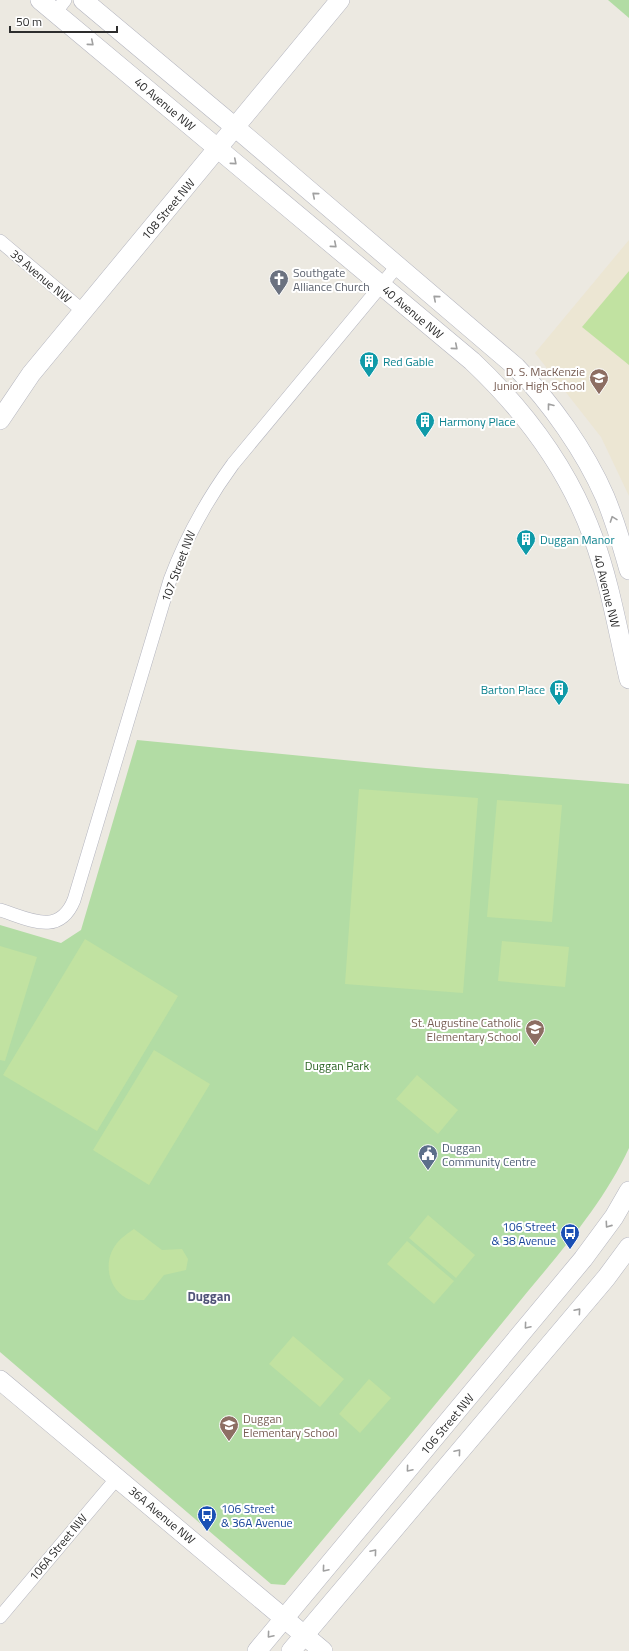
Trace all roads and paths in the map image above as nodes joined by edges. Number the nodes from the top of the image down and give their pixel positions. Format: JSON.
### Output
{"nodes":[{"id":1,"x":40,"y":0,"type":"edge"},
{"id":2,"x":83,"y":0,"type":"edge"},
{"id":3,"x":340,"y":0,"type":"edge"},
{"id":4,"x":60,"y":6,"type":"edge"},
{"id":5,"x":236,"y":128,"type":"junction"},
{"id":6,"x":218,"y":149,"type":"junction"},
{"id":7,"x":0,"y":241,"type":"edge"},
{"id":8,"x":398,"y":265,"type":"junction"},
{"id":9,"x":381,"y":285,"type":"junction"},
{"id":10,"x":83,"y":312,"type":"junction"},
{"id":11,"x":0,"y":420,"type":"edge"},
{"id":12,"x":629,"y":570,"type":"edge"},
{"id":13,"x":629,"y":679,"type":"edge"},
{"id":14,"x":0,"y":910,"type":"edge"},
{"id":15,"x":629,"y":1191,"type":"edge"},
{"id":16,"x":629,"y":1248,"type":"edge"},
{"id":17,"x":0,"y":1380,"type":"edge"},
{"id":18,"x":117,"y":1478,"type":"junction"},
{"id":19,"x":0,"y":1617,"type":"edge"},
{"id":20,"x":284,"y":1618,"type":"junction"},
{"id":21,"x":304,"y":1635,"type":"junction"},
{"id":22,"x":257,"y":1651,"type":"edge"},
{"id":23,"x":291,"y":1651,"type":"edge"},
{"id":24,"x":323,"y":1651,"type":"edge"}],
"edges":[{"from":1,"to":4,"type":"street","name":"40 Avenue NW"},
{"from":2,"to":5,"type":"street","name":"40 Avenue NW"},
{"from":3,"to":5,"type":"street","name":"108 Street NW"},
{"from":4,"to":6,"type":"street","name":"40 Avenue NW","one_way":true},
{"from":5,"to":6,"type":"street","name":"108 Street NW"},
{"from":8,"to":5,"type":"street","name":"40 Avenue NW","one_way":true},
{"from":6,"to":9,"type":"street","name":"40 Avenue NW","one_way":true},
{"from":6,"to":10,"type":"street","name":"108 Street NW"},
{"from":7,"to":10,"type":"street","name":"39 Avenue NW"},
{"from":8,"to":9,"type":"street","name":"107 Street NW"},
{"from":12,"to":8,"type":"street","name":"40 Avenue NW","one_way":true},
{"from":9,"to":13,"type":"street","name":"40 Avenue NW","one_way":true},
{"from":9,"to":14,"type":"street","name":"107 Street NW"},
{"from":10,"to":11,"type":"street","name":"108 Street NW"},
{"from":15,"to":20,"type":"street","name":"106 Street NW","one_way":true},
{"from":21,"to":16,"type":"street","one_way":true},
{"from":17,"to":18,"type":"street","name":"36A Avenue NW"},
{"from":18,"to":19,"type":"street","name":"106A Street NW"},
{"from":18,"to":20,"type":"street","name":"36A Avenue NW"},
{"from":20,"to":21,"type":"street","name":"36A Avenue NW"},
{"from":20,"to":22,"type":"street","name":"106 Street NW","one_way":true},
{"from":21,"to":23,"type":"street"},
{"from":21,"to":24,"type":"street","name":"36A Avenue NW"}]}
